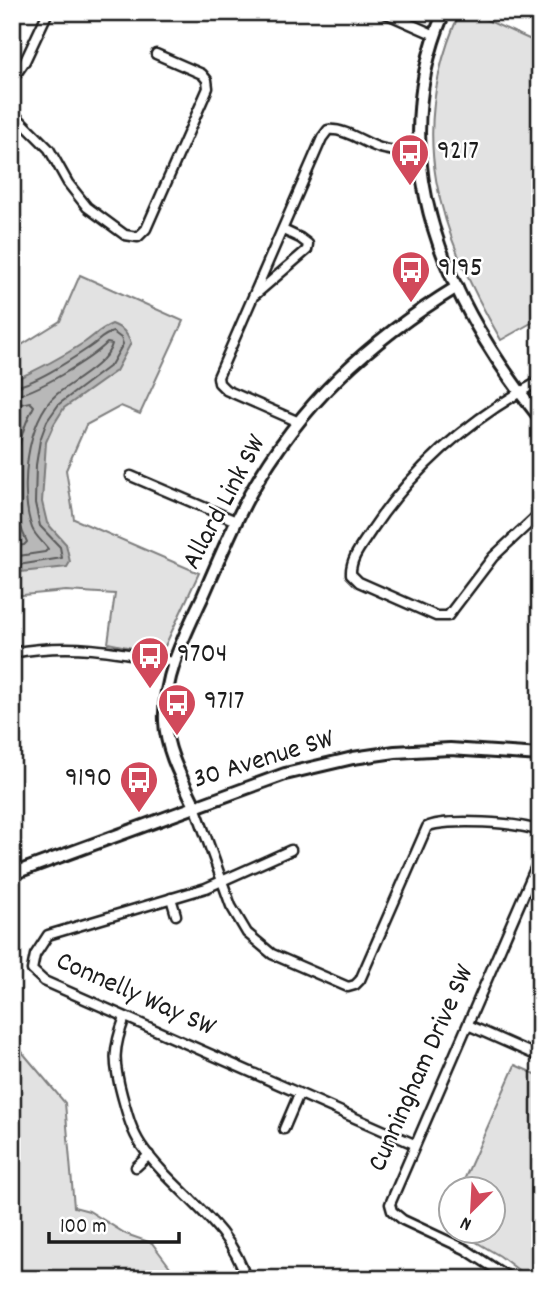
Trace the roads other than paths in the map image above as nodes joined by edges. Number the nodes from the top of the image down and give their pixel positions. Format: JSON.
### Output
{"nodes":[{"id":1,"x":48,"y":12,"type":"edge"},
{"id":2,"x":383,"y":12,"type":"edge"},
{"id":3,"x":444,"y":12,"type":"edge"},
{"id":4,"x":435,"y":35,"type":"junction"},
{"id":5,"x":156,"y":54,"type":"dead end"},
{"id":6,"x":12,"y":80,"type":"edge"},
{"id":7,"x":12,"y":112,"type":"edge"},
{"id":8,"x":419,"y":153,"type":"junction"},
{"id":9,"x":283,"y":230,"type":"junction"},
{"id":10,"x":457,"y":287,"type":"junction"},
{"id":11,"x":254,"y":296,"type":"junction"},
{"id":12,"x":540,"y":381,"type":"edge"},
{"id":13,"x":520,"y":392,"type":"junction"},
{"id":14,"x":540,"y":418,"type":"edge"},
{"id":15,"x":299,"y":422,"type":"junction"},
{"id":16,"x":131,"y":476,"type":"dead end"},
{"id":17,"x":540,"y":513,"type":"edge"},
{"id":18,"x":236,"y":521,"type":"junction"},
{"id":19,"x":12,"y":653,"type":"edge"},
{"id":20,"x":174,"y":662,"type":"junction"},
{"id":21,"x":540,"y":755,"type":"edge"},
{"id":22,"x":195,"y":806,"type":"junction"},
{"id":23,"x":540,"y":832,"type":"edge"},
{"id":24,"x":291,"y":850,"type":"dead end"},
{"id":25,"x":540,"y":857,"type":"edge"},
{"id":26,"x":12,"y":874,"type":"edge"},
{"id":27,"x":222,"y":880,"type":"junction"},
{"id":28,"x":171,"y":898,"type":"junction"},
{"id":29,"x":176,"y":915,"type":"dead end"},
{"id":30,"x":125,"y":1017,"type":"junction"},
{"id":31,"x":468,"y":1025,"type":"junction"},
{"id":32,"x":540,"y":1057,"type":"edge"},
{"id":33,"x":299,"y":1094,"type":"junction"},
{"id":34,"x":284,"y":1129,"type":"dead end"},
{"id":35,"x":414,"y":1144,"type":"junction"},
{"id":36,"x":149,"y":1155,"type":"junction"},
{"id":37,"x":171,"y":1160,"type":"dead end"},
{"id":38,"x":136,"y":1167,"type":"dead end"},
{"id":39,"x":162,"y":1168,"type":"junction"},
{"id":40,"x":246,"y":1279,"type":"edge"},
{"id":41,"x":511,"y":1279,"type":"edge"}],
"edges":[{"from":1,"to":6,"type":"street"},
{"from":2,"to":4,"type":"street"},
{"from":3,"to":4,"type":"street"},
{"from":4,"to":8,"type":"street"},
{"from":5,"to":7,"type":"street"},
{"from":8,"to":9,"type":"street"},
{"from":8,"to":10,"type":"street"},
{"from":9,"to":11,"type":"street"},
{"from":9,"to":11,"type":"street"},
{"from":10,"to":13,"type":"street"},
{"from":10,"to":15,"type":"street","name":"Allard Link SW"},
{"from":11,"to":15,"type":"street"},
{"from":12,"to":13,"type":"street"},
{"from":13,"to":14,"type":"street"},
{"from":13,"to":17,"type":"street"},
{"from":15,"to":18,"type":"street","name":"Allard Link SW"},
{"from":16,"to":18,"type":"street"},
{"from":18,"to":20,"type":"street","name":"Allard Link SW"},
{"from":19,"to":20,"type":"street"},
{"from":20,"to":22,"type":"street","name":"Allard Link SW"},
{"from":21,"to":22,"type":"street","name":"30 Avenue SW"},
{"from":22,"to":26,"type":"street","name":"30 Avenue SW"},
{"from":22,"to":27,"type":"street"},
{"from":23,"to":27,"type":"street"},
{"from":24,"to":27,"type":"street"},
{"from":25,"to":31,"type":"street","name":"Cunningham Drive SW"},
{"from":27,"to":28,"type":"street","name":"Connelly Way SW"},
{"from":28,"to":29,"type":"street"},
{"from":28,"to":30,"type":"street","name":"Connelly Way SW"},
{"from":30,"to":33,"type":"street","name":"Connelly Way SW"},
{"from":30,"to":36,"type":"street"},
{"from":31,"to":32,"type":"street"},
{"from":31,"to":35,"type":"street","name":"Cunningham Drive SW"},
{"from":33,"to":34,"type":"street"},
{"from":33,"to":35,"type":"street","name":"Connelly Way SW"},
{"from":35,"to":41,"type":"street","name":"Cunningham Drive SW"},
{"from":36,"to":38,"type":"street"},
{"from":36,"to":39,"type":"street"},
{"from":37,"to":39,"type":"street"},
{"from":39,"to":40,"type":"street"}]}
